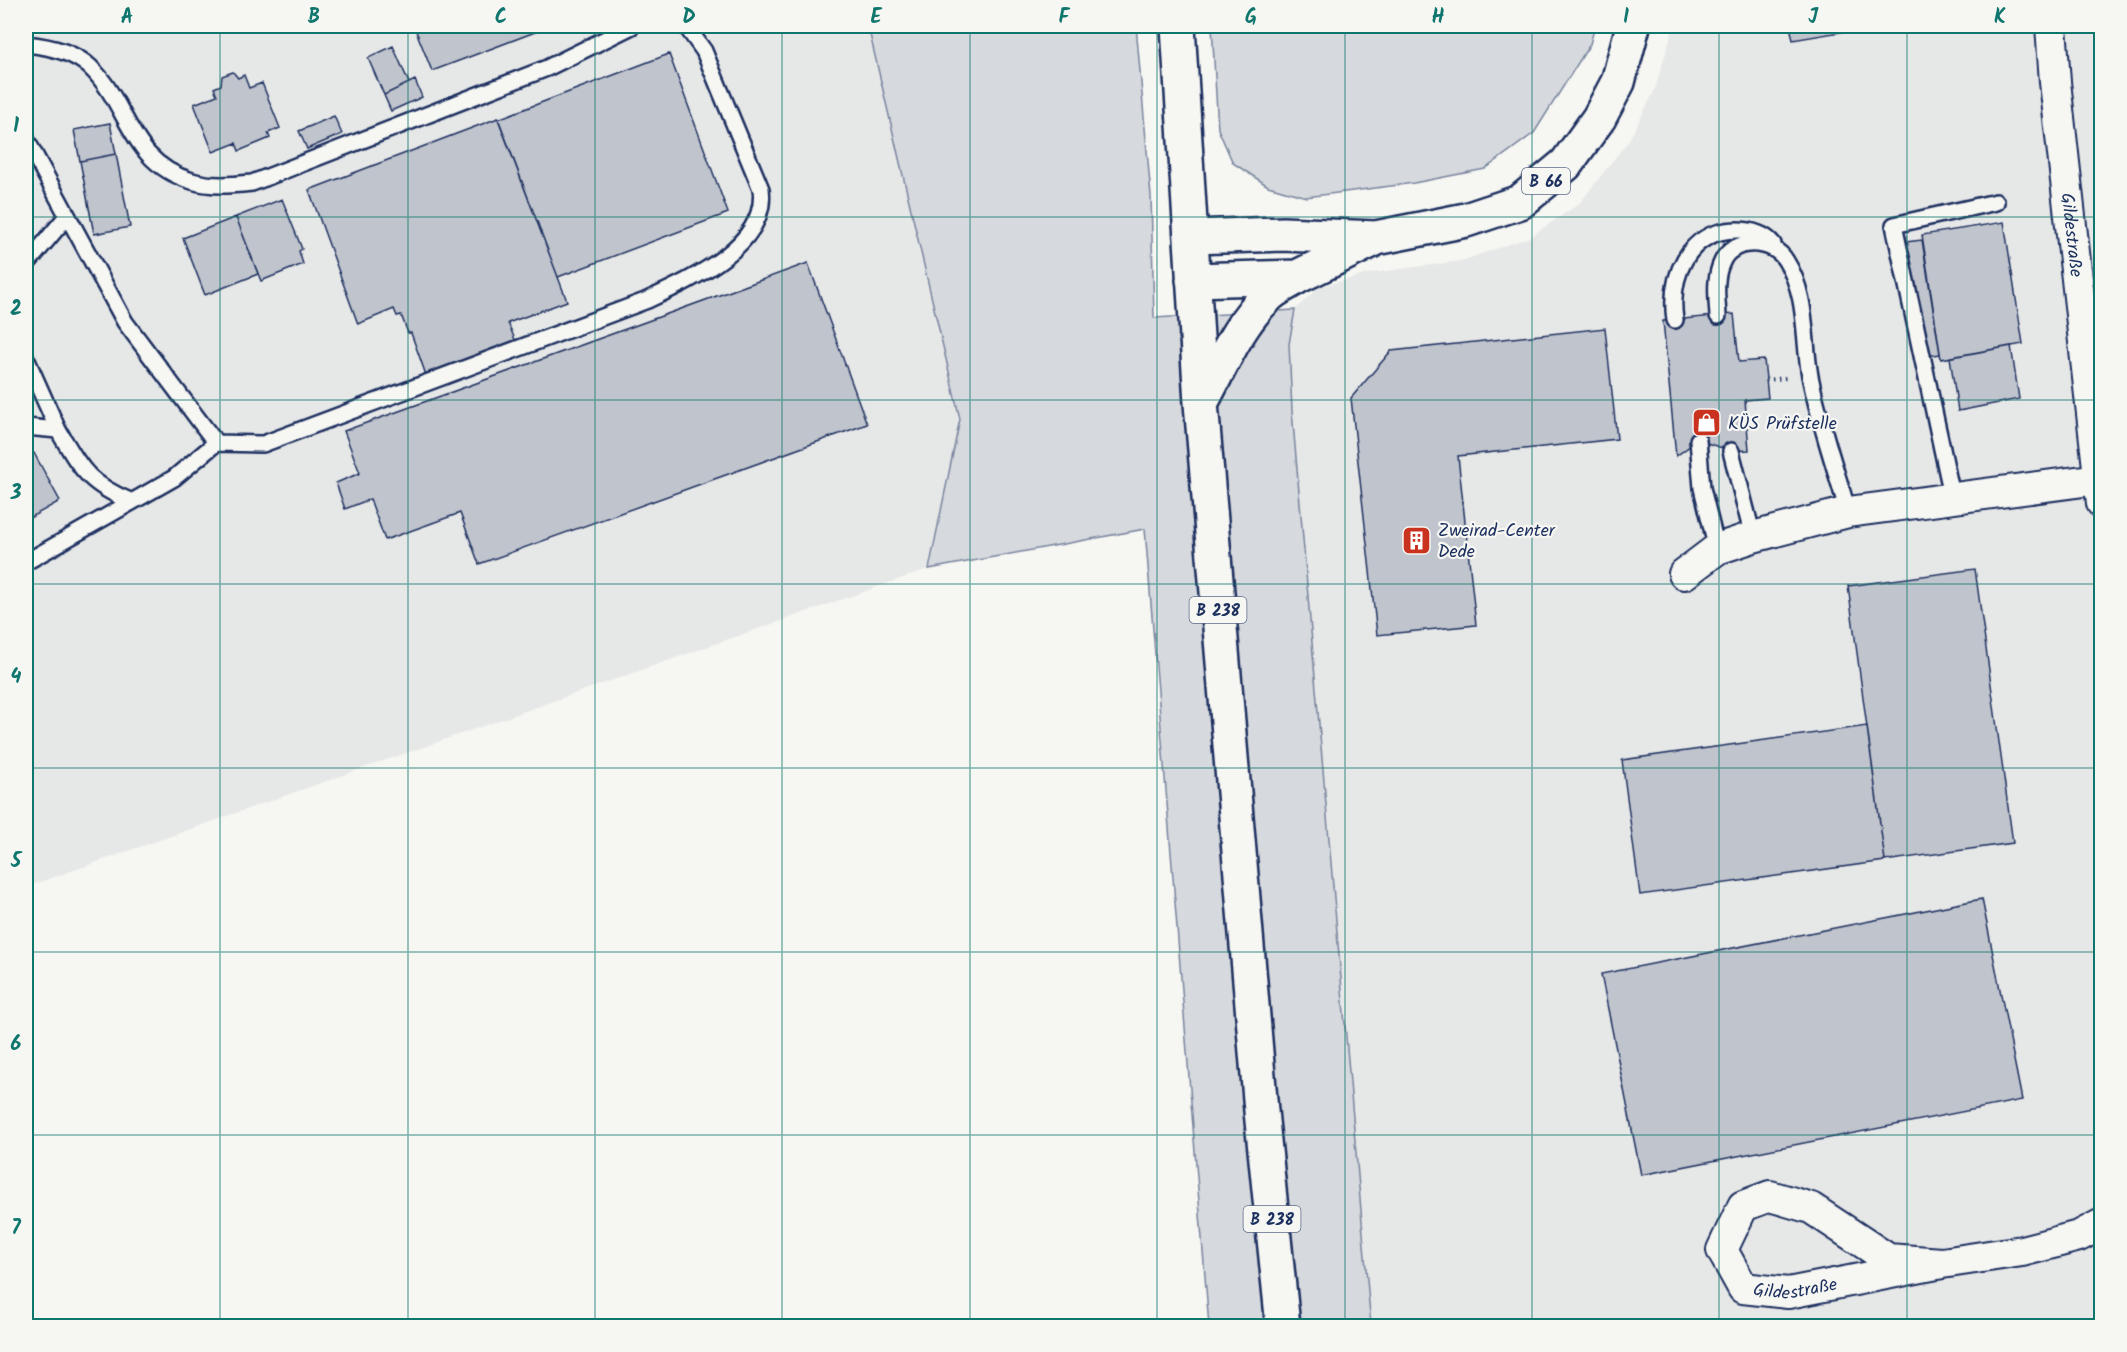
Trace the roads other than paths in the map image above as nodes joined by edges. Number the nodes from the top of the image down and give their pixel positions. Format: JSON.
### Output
{"nodes":[{"id":1,"x":632,"y":26,"type":"edge"},
{"id":2,"x":687,"y":26,"type":"edge"},
{"id":3,"x":1178,"y":26,"type":"edge"},
{"id":4,"x":1633,"y":26,"type":"edge"},
{"id":5,"x":2051,"y":26,"type":"edge"},
{"id":6,"x":26,"y":45,"type":"edge"},
{"id":7,"x":26,"y":139,"type":"edge"},
{"id":8,"x":1996,"y":202,"type":"dead end"},
{"id":9,"x":67,"y":216,"type":"junction"},
{"id":10,"x":1191,"y":237,"type":"junction"},
{"id":11,"x":1376,"y":238,"type":"junction"},
{"id":12,"x":1785,"y":258,"type":"junction"},
{"id":13,"x":26,"y":266,"type":"edge"},
{"id":14,"x":1297,"y":277,"type":"junction"},
{"id":15,"x":1193,"y":280,"type":"junction"},
{"id":16,"x":1718,"y":316,"type":"dead end"},
{"id":17,"x":1675,"y":320,"type":"dead end"},
{"id":18,"x":26,"y":358,"type":"edge"},
{"id":19,"x":1201,"y":403,"type":"junction"},
{"id":20,"x":26,"y":427,"type":"edge"},
{"id":21,"x":58,"y":430,"type":"junction"},
{"id":22,"x":1698,"y":440,"type":"dead end"},
{"id":23,"x":216,"y":443,"type":"junction"},
{"id":24,"x":1731,"y":451,"type":"dead end"},
{"id":25,"x":2100,"y":491,"type":"edge"},
{"id":26,"x":1953,"y":500,"type":"junction"},
{"id":27,"x":132,"y":502,"type":"junction"},
{"id":28,"x":1848,"y":512,"type":"junction"},
{"id":29,"x":1753,"y":537,"type":"junction"},
{"id":30,"x":1717,"y":549,"type":"junction"},
{"id":31,"x":26,"y":562,"type":"edge"},
{"id":32,"x":1684,"y":574,"type":"dead end"},
{"id":33,"x":2102,"y":1224,"type":"edge"},
{"id":34,"x":1942,"y":1263,"type":"junction"},
{"id":35,"x":1283,"y":1326,"type":"edge"}],
"edges":[{"from":1,"to":6,"type":"lane"},
{"from":2,"to":23,"type":"lane"},
{"from":3,"to":10,"type":"main road","number":"B 238"},
{"from":4,"to":11,"type":"main road","number":"B 66"},
{"from":5,"to":25,"type":"street","name":"Gildestraße"},
{"from":7,"to":9,"type":"lane"},
{"from":8,"to":26,"type":"lane"},
{"from":9,"to":13,"type":"lane"},
{"from":9,"to":23,"type":"lane"},
{"from":10,"to":11,"type":"main road","number":"B 66"},
{"from":10,"to":15,"type":"main road","number":"B 238"},
{"from":11,"to":14,"type":"main road","number":"B 66"},
{"from":12,"to":16,"type":"lane"},
{"from":12,"to":17,"type":"lane"},
{"from":12,"to":28,"type":"lane"},
{"from":14,"to":15,"type":"main road","number":"B 66"},
{"from":14,"to":19,"type":"main road","number":"B 66"},
{"from":15,"to":19,"type":"main road","number":"B 238"},
{"from":18,"to":21,"type":"lane"},
{"from":19,"to":35,"type":"main road","number":"B 238"},
{"from":20,"to":21,"type":"lane"},
{"from":21,"to":27,"type":"lane"},
{"from":22,"to":30,"type":"lane"},
{"from":23,"to":27,"type":"lane"},
{"from":24,"to":29,"type":"lane"},
{"from":25,"to":26,"type":"street","name":"Gildestraße"},
{"from":26,"to":28,"type":"street","name":"Gildestraße"},
{"from":27,"to":31,"type":"lane"},
{"from":28,"to":29,"type":"street","name":"Gildestraße"},
{"from":29,"to":30,"type":"street","name":"Gildestraße"},
{"from":30,"to":32,"type":"street","name":"Gildestraße"},
{"from":33,"to":34,"type":"street","name":"Gildestraße"},
{"from":34,"to":34,"type":"street","name":"Gildestraße"}]}
